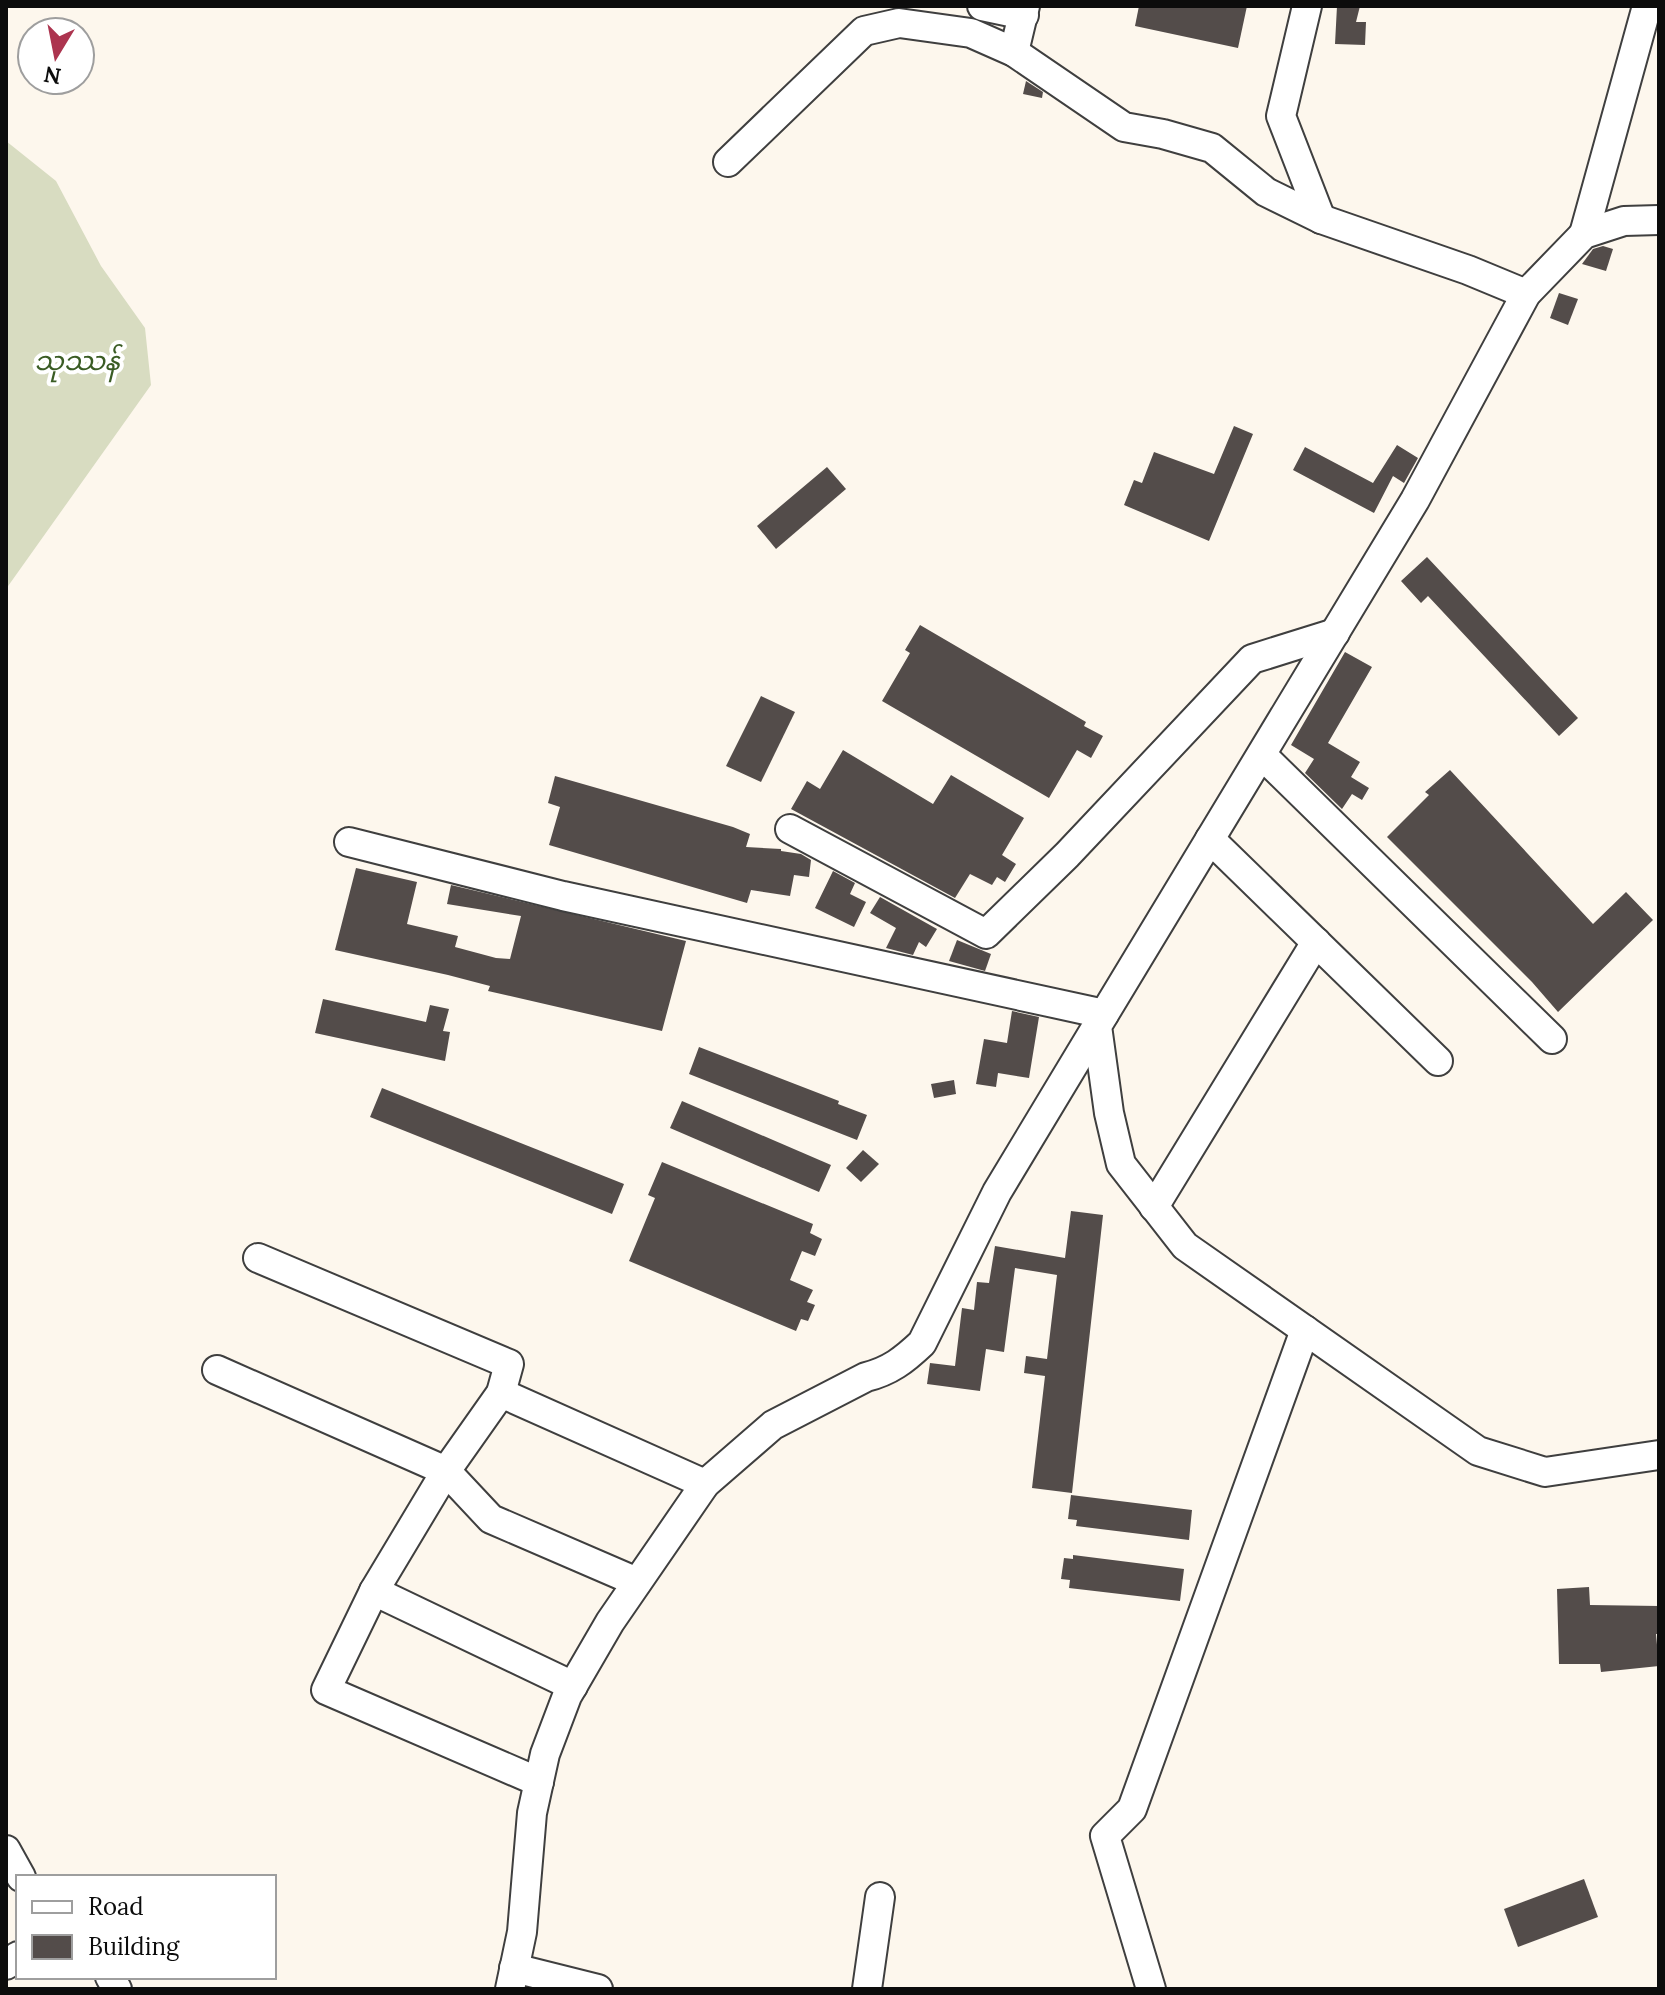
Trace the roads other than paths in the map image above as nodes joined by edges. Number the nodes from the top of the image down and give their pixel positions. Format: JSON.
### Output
{"nodes":[{"id":1,"x":982,"y":6,"type":"edge"},
{"id":2,"x":1307,"y":6,"type":"edge"},
{"id":3,"x":1647,"y":6,"type":"edge"},
{"id":4,"x":1024,"y":10,"type":"edge"},
{"id":5,"x":1014,"y":52,"type":"junction"},
{"id":6,"x":728,"y":162,"type":"dead end"},
{"id":7,"x":1321,"y":219,"type":"junction"},
{"id":8,"x":1659,"y":220,"type":"edge"},
{"id":9,"x":1584,"y":234,"type":"junction"},
{"id":10,"x":1526,"y":294,"type":"junction"},
{"id":11,"x":1335,"y":633,"type":"junction"},
{"id":12,"x":1262,"y":755,"type":"junction"},
{"id":13,"x":790,"y":829,"type":"dead end"},
{"id":14,"x":1210,"y":839,"type":"junction"},
{"id":15,"x":349,"y":842,"type":"dead end"},
{"id":16,"x":1316,"y":942,"type":"junction"},
{"id":17,"x":1101,"y":1020,"type":"junction"},
{"id":18,"x":1552,"y":1039,"type":"dead end"},
{"id":19,"x":1438,"y":1061,"type":"dead end"},
{"id":20,"x":1154,"y":1207,"type":"junction"},
{"id":21,"x":258,"y":1258,"type":"dead end"},
{"id":22,"x":1305,"y":1330,"type":"junction"},
{"id":23,"x":217,"y":1370,"type":"dead end"},
{"id":24,"x":501,"y":1393,"type":"junction"},
{"id":25,"x":1659,"y":1455,"type":"edge"},
{"id":26,"x":446,"y":1471,"type":"junction"},
{"id":27,"x":705,"y":1484,"type":"junction"},
{"id":28,"x":637,"y":1582,"type":"junction"},
{"id":29,"x":374,"y":1591,"type":"junction"},
{"id":30,"x":573,"y":1686,"type":"junction"},
{"id":31,"x":539,"y":1782,"type":"junction"},
{"id":32,"x":6,"y":1850,"type":"edge"},
{"id":33,"x":20,"y":1875,"type":"edge"},
{"id":34,"x":880,"y":1897,"type":"dead end"},
{"id":35,"x":512,"y":1978,"type":"edge"},
{"id":36,"x":598,"y":1989,"type":"edge"},
{"id":37,"x":867,"y":1989,"type":"edge"},
{"id":38,"x":1151,"y":1989,"type":"edge"}],
"edges":[{"from":1,"to":4,"type":"street"},
{"from":2,"to":7,"type":"street"},
{"from":3,"to":9,"type":"street"},
{"from":4,"to":5,"type":"street"},
{"from":5,"to":6,"type":"street"},
{"from":5,"to":7,"type":"street"},
{"from":7,"to":10,"type":"street"},
{"from":8,"to":9,"type":"street"},
{"from":9,"to":10,"type":"street"},
{"from":10,"to":11,"type":"street"},
{"from":11,"to":12,"type":"street"},
{"from":11,"to":13,"type":"street"},
{"from":12,"to":14,"type":"street"},
{"from":12,"to":18,"type":"street"},
{"from":14,"to":16,"type":"street"},
{"from":14,"to":17,"type":"street"},
{"from":15,"to":17,"type":"street"},
{"from":16,"to":19,"type":"street"},
{"from":16,"to":20,"type":"street"},
{"from":17,"to":20,"type":"street"},
{"from":17,"to":27,"type":"street"},
{"from":20,"to":22,"type":"street"},
{"from":21,"to":24,"type":"street"},
{"from":22,"to":25,"type":"street"},
{"from":22,"to":38,"type":"street"},
{"from":23,"to":26,"type":"street"},
{"from":24,"to":26,"type":"street"},
{"from":24,"to":27,"type":"street"},
{"from":26,"to":28,"type":"street"},
{"from":26,"to":29,"type":"street"},
{"from":27,"to":28,"type":"street"},
{"from":28,"to":30,"type":"street"},
{"from":29,"to":30,"type":"street"},
{"from":29,"to":31,"type":"street"},
{"from":30,"to":31,"type":"street"},
{"from":31,"to":35,"type":"street"},
{"from":32,"to":33,"type":"street"},
{"from":34,"to":37,"type":"street"},
{"from":35,"to":36,"type":"street"}]}
